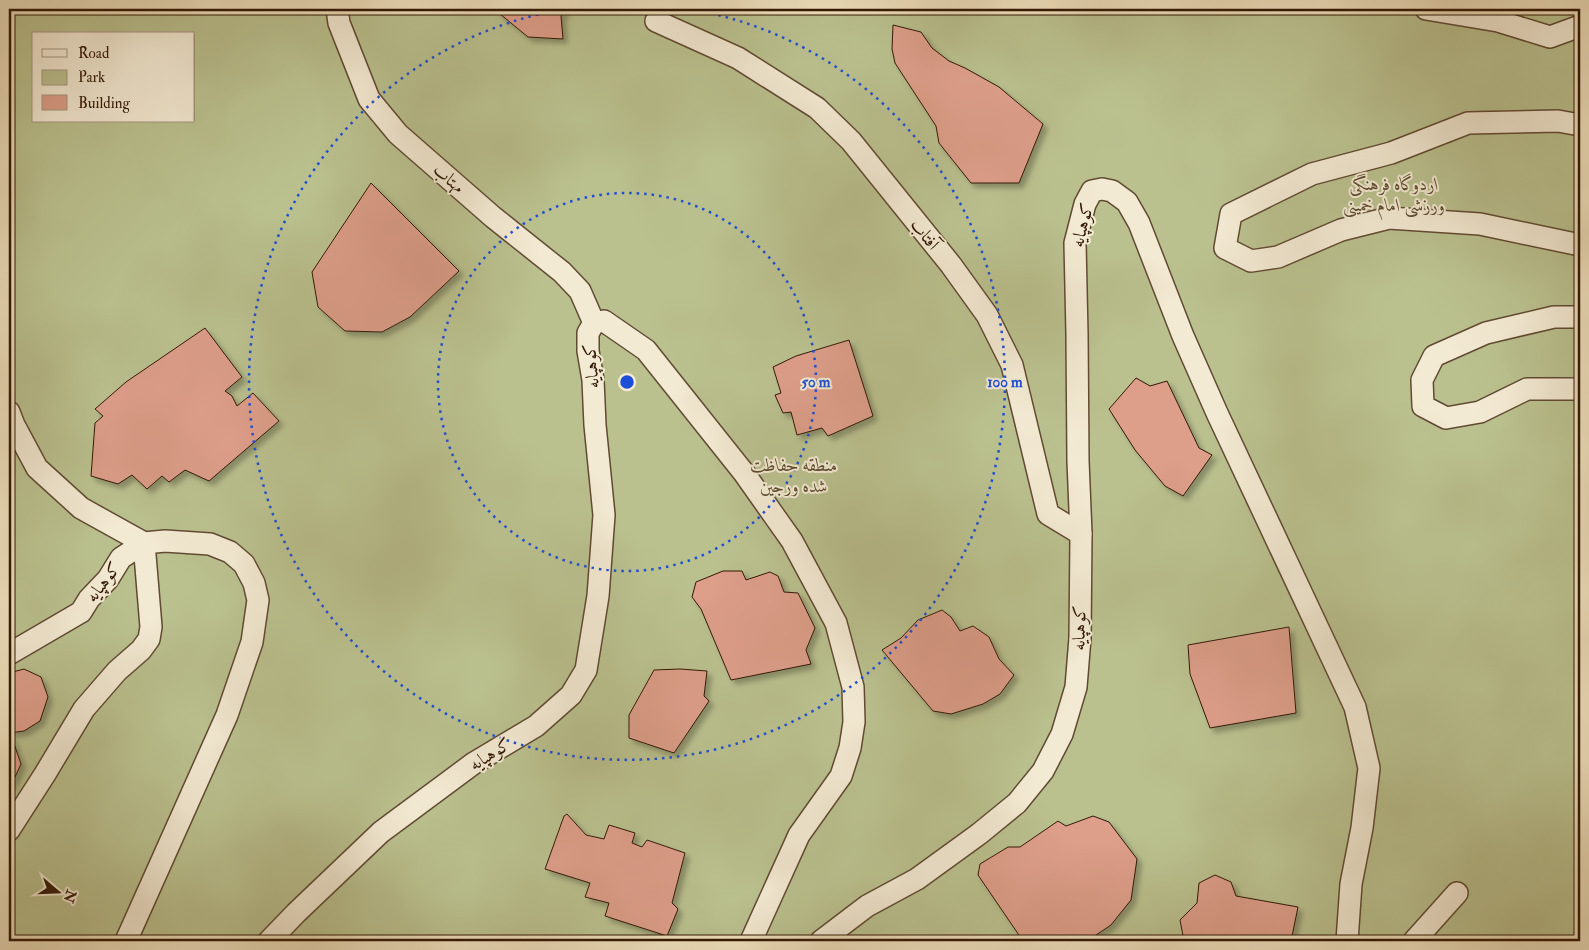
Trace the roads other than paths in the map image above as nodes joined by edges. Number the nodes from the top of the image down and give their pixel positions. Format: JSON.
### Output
{"nodes":[{"id":1,"x":337,"y":9,"type":"edge"},
{"id":2,"x":1426,"y":9,"type":"edge"},
{"id":3,"x":656,"y":21,"type":"dead end"},
{"id":4,"x":1580,"y":26,"type":"edge"},
{"id":5,"x":1580,"y":125,"type":"edge"},
{"id":6,"x":1580,"y":245,"type":"edge"},
{"id":7,"x":1580,"y":317,"type":"edge"},
{"id":8,"x":594,"y":323,"type":"junction"},
{"id":9,"x":1580,"y":389,"type":"edge"},
{"id":10,"x":9,"y":412,"type":"edge"},
{"id":11,"x":1081,"y":534,"type":"junction"},
{"id":12,"x":144,"y":543,"type":"junction"},
{"id":13,"x":9,"y":654,"type":"edge"},
{"id":14,"x":9,"y":830,"type":"edge"},
{"id":15,"x":1457,"y":893,"type":"dead end"},
{"id":16,"x":126,"y":941,"type":"edge"},
{"id":17,"x":269,"y":941,"type":"edge"},
{"id":18,"x":751,"y":941,"type":"edge"},
{"id":19,"x":821,"y":941,"type":"edge"},
{"id":20,"x":1347,"y":941,"type":"edge"},
{"id":21,"x":1414,"y":941,"type":"edge"}],
"edges":[{"from":1,"to":8,"type":"street","name":"مهتاب"},
{"from":2,"to":4,"type":"street"},
{"from":3,"to":11,"type":"street","name":"آفتاب"},
{"from":5,"to":6,"type":"street"},
{"from":7,"to":9,"type":"street"},
{"from":8,"to":17,"type":"street","name":"کوهپایه"},
{"from":8,"to":18,"type":"street","name":"کوهپایه"},
{"from":10,"to":12,"type":"street"},
{"from":11,"to":19,"type":"street","name":"کوهپایه"},
{"from":11,"to":20,"type":"street","name":"کوهپایه"},
{"from":12,"to":13,"type":"street","name":"کوهپایه"},
{"from":12,"to":14,"type":"street"},
{"from":12,"to":16,"type":"street","name":"کوهپایه"},
{"from":15,"to":21,"type":"street"}]}
